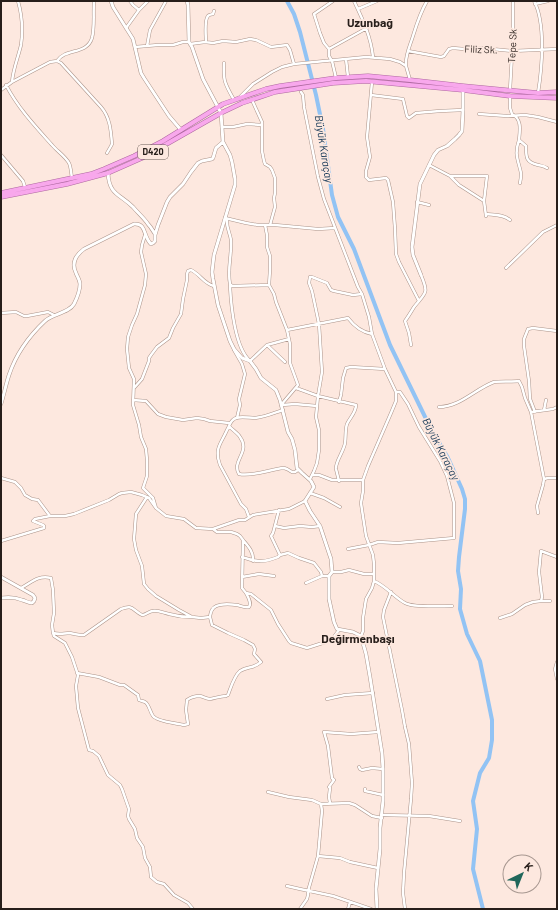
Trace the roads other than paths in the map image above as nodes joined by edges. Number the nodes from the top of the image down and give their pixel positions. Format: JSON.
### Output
{"nodes":[{"id":1,"x":18,"y":1,"type":"edge"},
{"id":2,"x":94,"y":1,"type":"edge"},
{"id":3,"x":111,"y":1,"type":"edge"},
{"id":4,"x":130,"y":1,"type":"edge"},
{"id":5,"x":148,"y":1,"type":"edge"},
{"id":6,"x":166,"y":1,"type":"edge"},
{"id":7,"x":187,"y":1,"type":"edge"},
{"id":8,"x":334,"y":1,"type":"edge"},
{"id":9,"x":354,"y":1,"type":"edge"},
{"id":10,"x":377,"y":1,"type":"edge"},
{"id":11,"x":427,"y":1,"type":"edge"},
{"id":12,"x":513,"y":1,"type":"edge"},
{"id":13,"x":548,"y":1,"type":"edge"},
{"id":14,"x":330,"y":2,"type":"edge"},
{"id":15,"x":535,"y":2,"type":"edge"},
{"id":16,"x":358,"y":9,"type":"junction"},
{"id":17,"x":139,"y":10,"type":"junction"},
{"id":18,"x":214,"y":10,"type":"dead end"},
{"id":19,"x":126,"y":28,"type":"junction"},
{"id":20,"x":367,"y":28,"type":"junction"},
{"id":21,"x":206,"y":42,"type":"junction"},
{"id":22,"x":190,"y":43,"type":"junction"},
{"id":23,"x":147,"y":46,"type":"junction"},
{"id":24,"x":135,"y":48,"type":"junction"},
{"id":25,"x":329,"y":49,"type":"junction"},
{"id":26,"x":542,"y":49,"type":"junction"},
{"id":27,"x":557,"y":49,"type":"edge"},
{"id":28,"x":408,"y":51,"type":"junction"},
{"id":29,"x":512,"y":51,"type":"junction"},
{"id":30,"x":373,"y":57,"type":"junction"},
{"id":31,"x":346,"y":59,"type":"junction"},
{"id":32,"x":57,"y":61,"type":"junction"},
{"id":33,"x":330,"y":61,"type":"junction"},
{"id":34,"x":224,"y":63,"type":"dead end"},
{"id":35,"x":294,"y":64,"type":"junction"},
{"id":36,"x":406,"y":66,"type":"junction"},
{"id":37,"x":348,"y":77,"type":"junction"},
{"id":38,"x":336,"y":78,"type":"junction"},
{"id":39,"x":410,"y":80,"type":"junction"},
{"id":40,"x":331,"y":81,"type":"junction"},
{"id":41,"x":372,"y":81,"type":"junction"},
{"id":42,"x":12,"y":82,"type":"junction"},
{"id":43,"x":6,"y":85,"type":"junction"},
{"id":44,"x":296,"y":86,"type":"junction"},
{"id":45,"x":1,"y":90,"type":"edge"},
{"id":46,"x":463,"y":90,"type":"junction"},
{"id":47,"x":510,"y":90,"type":"junction"},
{"id":48,"x":301,"y":92,"type":"dead end"},
{"id":49,"x":557,"y":92,"type":"edge"},
{"id":50,"x":538,"y":93,"type":"junction"},
{"id":51,"x":371,"y":95,"type":"junction"},
{"id":52,"x":510,"y":96,"type":"junction"},
{"id":53,"x":239,"y":98,"type":"junction"},
{"id":54,"x":557,"y":98,"type":"edge"},
{"id":55,"x":234,"y":100,"type":"junction"},
{"id":56,"x":252,"y":100,"type":"junction"},
{"id":57,"x":218,"y":107,"type":"junction"},
{"id":58,"x":463,"y":110,"type":"junction"},
{"id":59,"x":221,"y":113,"type":"junction"},
{"id":60,"x":479,"y":114,"type":"dead end"},
{"id":61,"x":516,"y":116,"type":"junction"},
{"id":62,"x":557,"y":122,"type":"edge"},
{"id":63,"x":262,"y":125,"type":"junction"},
{"id":64,"x":221,"y":127,"type":"junction"},
{"id":65,"x":181,"y":130,"type":"junction"},
{"id":66,"x":519,"y":140,"type":"junction"},
{"id":67,"x":223,"y":142,"type":"junction"},
{"id":68,"x":107,"y":153,"type":"dead end"},
{"id":69,"x":1,"y":155,"type":"edge"},
{"id":70,"x":429,"y":165,"type":"junction"},
{"id":71,"x":547,"y":168,"type":"dead end"},
{"id":72,"x":108,"y":173,"type":"junction"},
{"id":73,"x":450,"y":176,"type":"junction"},
{"id":74,"x":72,"y":178,"type":"junction"},
{"id":75,"x":520,"y":183,"type":"dead end"},
{"id":76,"x":25,"y":187,"type":"junction"},
{"id":77,"x":1,"y":193,"type":"edge"},
{"id":78,"x":1,"y":197,"type":"edge"},
{"id":79,"x":417,"y":202,"type":"junction"},
{"id":80,"x":484,"y":202,"type":"junction"},
{"id":81,"x":429,"y":205,"type":"dead end"},
{"id":82,"x":226,"y":218,"type":"junction"},
{"id":83,"x":510,"y":220,"type":"dead end"},
{"id":84,"x":266,"y":225,"type":"junction"},
{"id":85,"x":270,"y":225,"type":"junction"},
{"id":86,"x":557,"y":225,"type":"edge"},
{"id":87,"x":335,"y":228,"type":"junction"},
{"id":88,"x":145,"y":234,"type":"junction"},
{"id":89,"x":155,"y":235,"type":"junction"},
{"id":90,"x":506,"y":268,"type":"dead end"},
{"id":91,"x":421,"y":275,"type":"joint"},
{"id":92,"x":231,"y":285,"type":"junction"},
{"id":93,"x":269,"y":285,"type":"junction"},
{"id":94,"x":214,"y":286,"type":"junction"},
{"id":95,"x":362,"y":294,"type":"junction"},
{"id":96,"x":419,"y":301,"type":"junction"},
{"id":97,"x":1,"y":313,"type":"edge"},
{"id":98,"x":54,"y":315,"type":"junction"},
{"id":99,"x":319,"y":324,"type":"junction"},
{"id":100,"x":287,"y":330,"type":"junction"},
{"id":101,"x":557,"y":331,"type":"edge"},
{"id":102,"x":372,"y":334,"type":"junction"},
{"id":103,"x":289,"y":339,"type":"junction"},
{"id":104,"x":267,"y":345,"type":"junction"},
{"id":105,"x":411,"y":345,"type":"dead end"},
{"id":106,"x":234,"y":348,"type":"junction"},
{"id":107,"x":250,"y":361,"type":"junction"},
{"id":108,"x":285,"y":362,"type":"dead end"},
{"id":109,"x":385,"y":369,"type":"junction"},
{"id":110,"x":133,"y":388,"type":"junction"},
{"id":111,"x":296,"y":388,"type":"junction"},
{"id":112,"x":396,"y":392,"type":"junction"},
{"id":113,"x":318,"y":396,"type":"junction"},
{"id":114,"x":133,"y":400,"type":"junction"},
{"id":115,"x":546,"y":400,"type":"dead end"},
{"id":116,"x":339,"y":402,"type":"junction"},
{"id":117,"x":1,"y":404,"type":"edge"},
{"id":118,"x":281,"y":405,"type":"junction"},
{"id":119,"x":317,"y":406,"type":"junction"},
{"id":120,"x":439,"y":407,"type":"dead end"},
{"id":121,"x":557,"y":407,"type":"edge"},
{"id":122,"x":283,"y":410,"type":"junction"},
{"id":123,"x":544,"y":410,"type":"junction"},
{"id":124,"x":533,"y":412,"type":"junction"},
{"id":125,"x":237,"y":418,"type":"junction"},
{"id":126,"x":229,"y":425,"type":"junction"},
{"id":127,"x":298,"y":470,"type":"junction"},
{"id":128,"x":312,"y":475,"type":"junction"},
{"id":129,"x":1,"y":478,"type":"edge"},
{"id":130,"x":557,"y":478,"type":"edge"},
{"id":131,"x":310,"y":479,"type":"junction"},
{"id":132,"x":544,"y":479,"type":"junction"},
{"id":133,"x":363,"y":480,"type":"junction"},
{"id":134,"x":340,"y":481,"type":"junction"},
{"id":135,"x":309,"y":493,"type":"junction"},
{"id":136,"x":147,"y":497,"type":"junction"},
{"id":137,"x":305,"y":500,"type":"junction"},
{"id":138,"x":340,"y":506,"type":"dead end"},
{"id":139,"x":156,"y":508,"type":"junction"},
{"id":140,"x":279,"y":510,"type":"junction"},
{"id":141,"x":538,"y":514,"type":"dead end"},
{"id":142,"x":50,"y":516,"type":"junction"},
{"id":143,"x":249,"y":517,"type":"junction"},
{"id":144,"x":275,"y":526,"type":"junction"},
{"id":145,"x":320,"y":526,"type":"junction"},
{"id":146,"x":213,"y":530,"type":"junction"},
{"id":147,"x":243,"y":540,"type":"junction"},
{"id":148,"x":1,"y":541,"type":"edge"},
{"id":149,"x":369,"y":545,"type":"junction"},
{"id":150,"x":348,"y":549,"type":"dead end"},
{"id":151,"x":280,"y":555,"type":"junction"},
{"id":152,"x":242,"y":557,"type":"junction"},
{"id":153,"x":557,"y":557,"type":"edge"},
{"id":154,"x":253,"y":561,"type":"junction"},
{"id":155,"x":332,"y":572,"type":"junction"},
{"id":156,"x":374,"y":574,"type":"junction"},
{"id":157,"x":274,"y":576,"type":"dead end"},
{"id":158,"x":322,"y":576,"type":"junction"},
{"id":159,"x":329,"y":576,"type":"junction"},
{"id":160,"x":1,"y":577,"type":"edge"},
{"id":161,"x":242,"y":577,"type":"junction"},
{"id":162,"x":374,"y":581,"type":"junction"},
{"id":163,"x":306,"y":583,"type":"dead end"},
{"id":164,"x":21,"y":588,"type":"junction"},
{"id":165,"x":391,"y":592,"type":"junction"},
{"id":166,"x":246,"y":593,"type":"junction"},
{"id":167,"x":1,"y":598,"type":"edge"},
{"id":168,"x":541,"y":601,"type":"junction"},
{"id":169,"x":550,"y":601,"type":"dead end"},
{"id":170,"x":452,"y":606,"type":"dead end"},
{"id":171,"x":192,"y":617,"type":"junction"},
{"id":172,"x":210,"y":617,"type":"junction"},
{"id":173,"x":500,"y":618,"type":"dead end"},
{"id":174,"x":339,"y":630,"type":"junction"},
{"id":175,"x":53,"y":633,"type":"junction"},
{"id":176,"x":360,"y":636,"type":"junction"},
{"id":177,"x":557,"y":662,"type":"edge"},
{"id":178,"x":77,"y":673,"type":"junction"},
{"id":179,"x":557,"y":679,"type":"edge"},
{"id":180,"x":373,"y":693,"type":"junction"},
{"id":181,"x":327,"y":699,"type":"dead end"},
{"id":182,"x":378,"y":732,"type":"junction"},
{"id":183,"x":359,"y":767,"type":"dead end"},
{"id":184,"x":383,"y":769,"type":"junction"},
{"id":185,"x":365,"y":789,"type":"dead end"},
{"id":186,"x":268,"y":792,"type":"dead end"},
{"id":187,"x":383,"y":795,"type":"junction"},
{"id":188,"x":330,"y":803,"type":"junction"},
{"id":189,"x":321,"y":804,"type":"junction"},
{"id":190,"x":410,"y":815,"type":"junction"},
{"id":191,"x":382,"y":816,"type":"junction"},
{"id":192,"x":460,"y":821,"type":"dead end"},
{"id":193,"x":318,"y":856,"type":"junction"},
{"id":194,"x":378,"y":868,"type":"junction"},
{"id":195,"x":287,"y":886,"type":"dead end"},
{"id":196,"x":308,"y":891,"type":"junction"},
{"id":197,"x":350,"y":902,"type":"junction"},
{"id":198,"x":193,"y":909,"type":"edge"},
{"id":199,"x":300,"y":909,"type":"edge"},
{"id":200,"x":348,"y":909,"type":"edge"},
{"id":201,"x":371,"y":909,"type":"edge"},
{"id":202,"x":377,"y":909,"type":"edge"},
{"id":203,"x":405,"y":909,"type":"edge"}],
"edges":[{"from":1,"to":42,"type":"street"},
{"from":2,"to":32,"type":"street"},
{"from":3,"to":19,"type":"street"},
{"from":4,"to":17,"type":"street"},
{"from":5,"to":17,"type":"street"},
{"from":6,"to":23,"type":"street"},
{"from":7,"to":22,"type":"street"},
{"from":8,"to":14,"type":"street"},
{"from":9,"to":16,"type":"street"},
{"from":10,"to":16,"type":"street"},
{"from":11,"to":28,"type":"street"},
{"from":12,"to":29,"type":"street","name":"Tepe Sk"},
{"from":13,"to":15,"type":"street"},
{"from":14,"to":25,"type":"street"},
{"from":15,"to":26,"type":"street"},
{"from":16,"to":20,"type":"street"},
{"from":17,"to":19,"type":"street"},
{"from":18,"to":21,"type":"street"},
{"from":19,"to":24,"type":"street"},
{"from":20,"to":25,"type":"street"},
{"from":20,"to":30,"type":"street"},
{"from":21,"to":22,"type":"street"},
{"from":21,"to":35,"type":"street"},
{"from":22,"to":23,"type":"street"},
{"from":22,"to":57,"type":"street"},
{"from":23,"to":24,"type":"street"},
{"from":24,"to":65,"type":"street"},
{"from":25,"to":33,"type":"street"},
{"from":26,"to":27,"type":"street","name":"Filiz Sk."},
{"from":26,"to":29,"type":"street","name":"Filiz Sk."},
{"from":26,"to":50,"type":"street"},
{"from":28,"to":29,"type":"street","name":"Filiz Sk."},
{"from":28,"to":36,"type":"street"},
{"from":29,"to":47,"type":"street","name":"Tepe Sk"},
{"from":30,"to":31,"type":"street"},
{"from":30,"to":36,"type":"street"},
{"from":31,"to":33,"type":"street"},
{"from":31,"to":37,"type":"street"},
{"from":32,"to":42,"type":"street"},
{"from":32,"to":68,"type":"street"},
{"from":33,"to":35,"type":"street"},
{"from":33,"to":38,"type":"street"},
{"from":34,"to":55,"type":"street"},
{"from":35,"to":53,"type":"street"},
{"from":36,"to":39,"type":"street"},
{"from":37,"to":38,"type":"highway"},
{"from":37,"to":39,"type":"highway"},
{"from":38,"to":40,"type":"highway"},
{"from":39,"to":47,"type":"highway"},
{"from":40,"to":41,"type":"highway"},
{"from":40,"to":44,"type":"highway"},
{"from":41,"to":46,"type":"highway"},
{"from":41,"to":51,"type":"street"},
{"from":42,"to":43,"type":"street"},
{"from":43,"to":45,"type":"street"},
{"from":43,"to":74,"type":"street"},
{"from":44,"to":53,"type":"highway","number":"D420"},
{"from":44,"to":56,"type":"highway","number":"D420"},
{"from":46,"to":52,"type":"highway"},
{"from":46,"to":58,"type":"street"},
{"from":47,"to":50,"type":"highway"},
{"from":48,"to":87,"type":"street"},
{"from":49,"to":50,"type":"highway"},
{"from":51,"to":58,"type":"street"},
{"from":51,"to":96,"type":"street"},
{"from":52,"to":54,"type":"highway"},
{"from":52,"to":61,"type":"street"},
{"from":53,"to":55,"type":"highway","number":"D420"},
{"from":55,"to":57,"type":"highway","number":"D420"},
{"from":56,"to":59,"type":"highway","number":"D420"},
{"from":56,"to":63,"type":"street"},
{"from":57,"to":59,"type":"street"},
{"from":57,"to":65,"type":"highway","number":"D420"},
{"from":58,"to":70,"type":"street"},
{"from":59,"to":64,"type":"street"},
{"from":59,"to":72,"type":"highway","number":"D420"},
{"from":60,"to":61,"type":"street"},
{"from":61,"to":62,"type":"street"},
{"from":61,"to":66,"type":"street"},
{"from":63,"to":64,"type":"street"},
{"from":63,"to":85,"type":"street"},
{"from":64,"to":67,"type":"street"},
{"from":65,"to":74,"type":"highway","number":"D420"},
{"from":66,"to":71,"type":"street"},
{"from":66,"to":75,"type":"street"},
{"from":67,"to":82,"type":"street"},
{"from":67,"to":89,"type":"street"},
{"from":69,"to":76,"type":"street"},
{"from":70,"to":73,"type":"street"},
{"from":70,"to":79,"type":"street"},
{"from":72,"to":78,"type":"highway","number":"D420"},
{"from":72,"to":89,"type":"street"},
{"from":73,"to":80,"type":"street"},
{"from":73,"to":80,"type":"street"},
{"from":74,"to":76,"type":"highway","number":"D420"},
{"from":76,"to":77,"type":"highway","number":"D420"},
{"from":79,"to":81,"type":"street"},
{"from":79,"to":91,"type":"street"},
{"from":80,"to":83,"type":"street"},
{"from":82,"to":84,"type":"street"},
{"from":82,"to":92,"type":"street"},
{"from":82,"to":94,"type":"street"},
{"from":84,"to":85,"type":"street"},
{"from":84,"to":93,"type":"street"},
{"from":85,"to":87,"type":"street"},
{"from":86,"to":90,"type":"street"},
{"from":87,"to":95,"type":"street"},
{"from":88,"to":89,"type":"street"},
{"from":88,"to":98,"type":"street"},
{"from":88,"to":110,"type":"street"},
{"from":91,"to":96,"type":"street"},
{"from":92,"to":93,"type":"street"},
{"from":92,"to":107,"type":"street"},
{"from":93,"to":100,"type":"street"},
{"from":94,"to":106,"type":"street"},
{"from":94,"to":110,"type":"street"},
{"from":95,"to":99,"type":"street"},
{"from":95,"to":102,"type":"street"},
{"from":96,"to":105,"type":"street"},
{"from":97,"to":98,"type":"street"},
{"from":98,"to":117,"type":"street"},
{"from":99,"to":100,"type":"street"},
{"from":99,"to":102,"type":"street"},
{"from":99,"to":113,"type":"street"},
{"from":100,"to":103,"type":"street"},
{"from":101,"to":124,"type":"street"},
{"from":102,"to":109,"type":"street"},
{"from":103,"to":104,"type":"street"},
{"from":103,"to":111,"type":"street"},
{"from":104,"to":107,"type":"street"},
{"from":104,"to":108,"type":"street"},
{"from":106,"to":107,"type":"street"},
{"from":106,"to":125,"type":"street"},
{"from":107,"to":118,"type":"street"},
{"from":109,"to":112,"type":"street"},
{"from":109,"to":116,"type":"street"},
{"from":110,"to":114,"type":"street"},
{"from":111,"to":113,"type":"street"},
{"from":111,"to":118,"type":"street"},
{"from":112,"to":133,"type":"street"},
{"from":112,"to":149,"type":"street"},
{"from":113,"to":116,"type":"street"},
{"from":113,"to":119,"type":"street"},
{"from":114,"to":126,"type":"street"},
{"from":114,"to":139,"type":"street"},
{"from":115,"to":123,"type":"street"},
{"from":116,"to":134,"type":"street"},
{"from":118,"to":119,"type":"street"},
{"from":118,"to":122,"type":"street"},
{"from":119,"to":128,"type":"street"},
{"from":120,"to":124,"type":"street"},
{"from":121,"to":123,"type":"street"},
{"from":122,"to":125,"type":"street"},
{"from":122,"to":127,"type":"street"},
{"from":123,"to":124,"type":"street"},
{"from":124,"to":132,"type":"street"},
{"from":125,"to":126,"type":"street"},
{"from":126,"to":127,"type":"street"},
{"from":126,"to":143,"type":"street"},
{"from":127,"to":131,"type":"street"},
{"from":128,"to":131,"type":"street"},
{"from":128,"to":134,"type":"street"},
{"from":129,"to":142,"type":"street"},
{"from":130,"to":132,"type":"street"},
{"from":131,"to":135,"type":"street"},
{"from":132,"to":141,"type":"street"},
{"from":133,"to":134,"type":"street"},
{"from":133,"to":149,"type":"street"},
{"from":135,"to":137,"type":"street"},
{"from":135,"to":138,"type":"street"},
{"from":136,"to":139,"type":"street"},
{"from":136,"to":142,"type":"street"},
{"from":136,"to":171,"type":"street"},
{"from":137,"to":140,"type":"street"},
{"from":137,"to":145,"type":"street"},
{"from":139,"to":146,"type":"street"},
{"from":140,"to":143,"type":"street"},
{"from":140,"to":144,"type":"street"},
{"from":142,"to":148,"type":"street"},
{"from":143,"to":146,"type":"street"},
{"from":144,"to":145,"type":"street"},
{"from":144,"to":151,"type":"street"},
{"from":145,"to":155,"type":"street"},
{"from":146,"to":147,"type":"street"},
{"from":147,"to":152,"type":"street"},
{"from":147,"to":154,"type":"street"},
{"from":149,"to":150,"type":"street"},
{"from":149,"to":156,"type":"street"},
{"from":151,"to":154,"type":"street"},
{"from":151,"to":158,"type":"street"},
{"from":152,"to":154,"type":"street"},
{"from":152,"to":161,"type":"street"},
{"from":153,"to":168,"type":"street"},
{"from":155,"to":156,"type":"street"},
{"from":155,"to":159,"type":"street"},
{"from":156,"to":162,"type":"street"},
{"from":157,"to":161,"type":"street"},
{"from":158,"to":159,"type":"street"},
{"from":158,"to":163,"type":"street"},
{"from":159,"to":174,"type":"street"},
{"from":160,"to":164,"type":"street"},
{"from":161,"to":166,"type":"street"},
{"from":162,"to":165,"type":"street"},
{"from":162,"to":176,"type":"street"},
{"from":164,"to":167,"type":"street"},
{"from":164,"to":175,"type":"street"},
{"from":165,"to":170,"type":"street"},
{"from":165,"to":190,"type":"street"},
{"from":166,"to":172,"type":"street"},
{"from":166,"to":174,"type":"street"},
{"from":168,"to":169,"type":"street"},
{"from":168,"to":173,"type":"street"},
{"from":171,"to":172,"type":"street"},
{"from":171,"to":175,"type":"street"},
{"from":172,"to":178,"type":"street"},
{"from":174,"to":176,"type":"street"},
{"from":175,"to":178,"type":"street"},
{"from":176,"to":180,"type":"street"},
{"from":177,"to":179,"type":"street"},
{"from":178,"to":198,"type":"street"},
{"from":180,"to":181,"type":"street"},
{"from":180,"to":182,"type":"street"},
{"from":182,"to":184,"type":"street"},
{"from":182,"to":188,"type":"street"},
{"from":183,"to":184,"type":"street"},
{"from":184,"to":187,"type":"street"},
{"from":185,"to":187,"type":"street"},
{"from":186,"to":189,"type":"street"},
{"from":187,"to":191,"type":"street"},
{"from":188,"to":189,"type":"street"},
{"from":188,"to":191,"type":"street"},
{"from":189,"to":193,"type":"street"},
{"from":190,"to":191,"type":"street"},
{"from":190,"to":192,"type":"street"},
{"from":190,"to":203,"type":"street"},
{"from":191,"to":194,"type":"street"},
{"from":193,"to":194,"type":"street"},
{"from":193,"to":196,"type":"street"},
{"from":194,"to":202,"type":"street"},
{"from":195,"to":196,"type":"street"},
{"from":196,"to":197,"type":"street"},
{"from":196,"to":199,"type":"street"},
{"from":197,"to":200,"type":"street"},
{"from":197,"to":201,"type":"street"}]}
